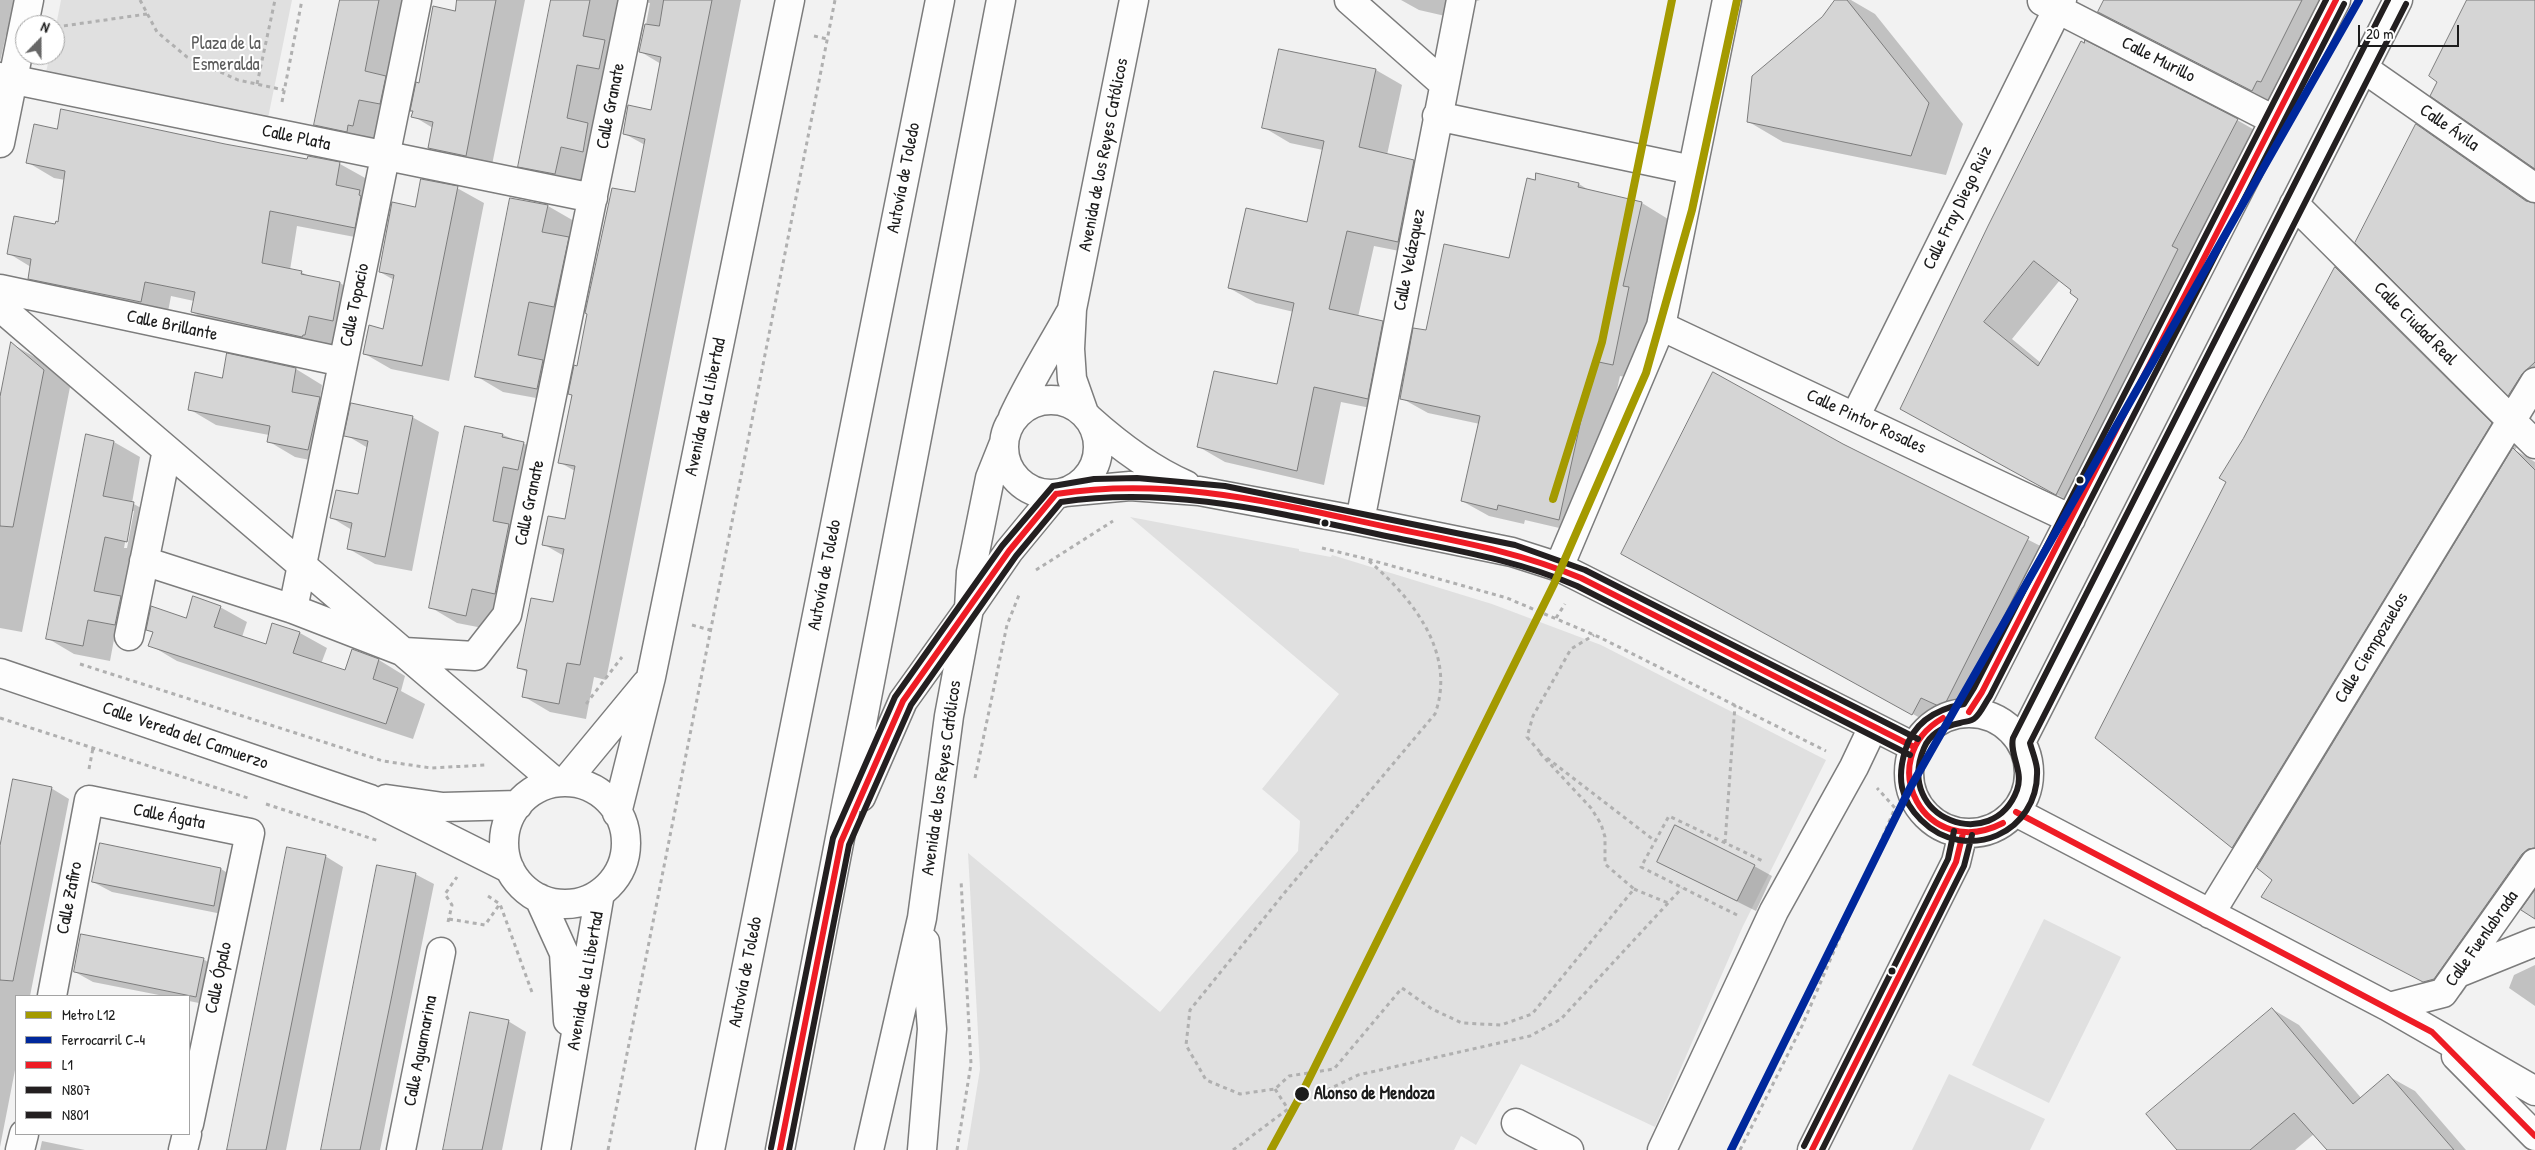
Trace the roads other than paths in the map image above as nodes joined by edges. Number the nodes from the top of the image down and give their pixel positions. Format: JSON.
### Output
{"nodes":[{"id":1,"x":29,"y":0,"type":"edge"},
{"id":2,"x":417,"y":0,"type":"edge"},
{"id":3,"x":633,"y":0,"type":"edge"},
{"id":4,"x":790,"y":0,"type":"edge"},
{"id":5,"x":940,"y":0,"type":"edge"},
{"id":6,"x":1001,"y":0,"type":"edge"},
{"id":7,"x":1134,"y":0,"type":"edge"},
{"id":8,"x":1349,"y":0,"type":"edge"},
{"id":9,"x":1461,"y":0,"type":"edge"},
{"id":10,"x":1727,"y":0,"type":"edge"},
{"id":11,"x":2336,"y":0,"type":"edge"},
{"id":12,"x":2398,"y":0,"type":"edge"},
{"id":13,"x":2053,"y":3,"type":"edge"},
{"id":14,"x":2363,"y":68,"type":"junction"},
{"id":15,"x":6,"y":78,"type":"edge"},
{"id":16,"x":1444,"y":84,"type":"junction"},
{"id":17,"x":1437,"y":116,"type":"junction"},
{"id":18,"x":2274,"y":120,"type":"junction"},
{"id":19,"x":0,"y":144,"type":"edge"},
{"id":20,"x":385,"y":157,"type":"junction"},
{"id":21,"x":1692,"y":170,"type":"junction"},
{"id":22,"x":2535,"y":188,"type":"edge"},
{"id":23,"x":593,"y":198,"type":"junction"},
{"id":24,"x":2294,"y":204,"type":"junction"},
{"id":25,"x":0,"y":289,"type":"edge"},
{"id":26,"x":0,"y":307,"type":"edge"},
{"id":27,"x":1072,"y":309,"type":"junction"},
{"id":28,"x":1661,"y":326,"type":"junction"},
{"id":29,"x":343,"y":362,"type":"junction"},
{"id":30,"x":2535,"y":382,"type":"edge"},
{"id":31,"x":1085,"y":415,"type":"junction"},
{"id":32,"x":1855,"y":417,"type":"junction"},
{"id":33,"x":2511,"y":420,"type":"junction"},
{"id":34,"x":1007,"y":433,"type":"junction"},
{"id":35,"x":2535,"y":444,"type":"edge"},
{"id":36,"x":167,"y":450,"type":"junction"},
{"id":37,"x":1199,"y":491,"type":"junction"},
{"id":38,"x":1060,"y":493,"type":"junction"},
{"id":39,"x":2070,"y":519,"type":"junction"},
{"id":40,"x":1360,"y":521,"type":"junction"},
{"id":41,"x":144,"y":561,"type":"junction"},
{"id":42,"x":302,"y":564,"type":"junction"},
{"id":43,"x":1559,"y":567,"type":"junction"},
{"id":44,"x":293,"y":609,"type":"junction"},
{"id":45,"x":969,"y":609,"type":"junction"},
{"id":46,"x":129,"y":636,"type":"dead end"},
{"id":47,"x":404,"y":652,"type":"junction"},
{"id":48,"x":0,"y":673,"type":"edge"},
{"id":49,"x":652,"y":677,"type":"junction"},
{"id":50,"x":1969,"y":712,"type":"junction"},
{"id":51,"x":1873,"y":727,"type":"junction"},
{"id":52,"x":2021,"y":742,"type":"junction"},
{"id":53,"x":1914,"y":747,"type":"junction"},
{"id":54,"x":560,"y":782,"type":"junction"},
{"id":55,"x":370,"y":799,"type":"junction"},
{"id":56,"x":89,"y":800,"type":"joint"},
{"id":57,"x":518,"y":805,"type":"junction"},
{"id":58,"x":2016,"y":812,"type":"junction"},
{"id":59,"x":618,"y":813,"type":"junction"},
{"id":60,"x":250,"y":833,"type":"joint"},
{"id":61,"x":1962,"y":833,"type":"junction"},
{"id":62,"x":841,"y":842,"type":"junction"},
{"id":63,"x":2535,"y":863,"type":"edge"},
{"id":64,"x":510,"y":869,"type":"junction"},
{"id":65,"x":600,"y":893,"type":"junction"},
{"id":66,"x":539,"y":898,"type":"junction"},
{"id":67,"x":2210,"y":914,"type":"junction"},
{"id":68,"x":922,"y":918,"type":"junction"},
{"id":69,"x":2535,"y":942,"type":"edge"},
{"id":70,"x":441,"y":952,"type":"road end"},
{"id":71,"x":2458,"y":973,"type":"junction"},
{"id":72,"x":52,"y":995,"type":"edge"},
{"id":73,"x":2389,"y":1007,"type":"junction"},
{"id":74,"x":2432,"y":1032,"type":"junction"},
{"id":75,"x":197,"y":1039,"type":"edge"},
{"id":76,"x":888,"y":1068,"type":"junction"},
{"id":77,"x":571,"y":1070,"type":"junction"},
{"id":78,"x":928,"y":1078,"type":"junction"},
{"id":79,"x":2535,"y":1091,"type":"edge"},
{"id":80,"x":190,"y":1113,"type":"edge"},
{"id":81,"x":1516,"y":1123,"type":"dead end"},
{"id":82,"x":24,"y":1135,"type":"edge"},
{"id":83,"x":187,"y":1135,"type":"edge"},
{"id":84,"x":2535,"y":1136,"type":"edge"},
{"id":85,"x":20,"y":1150,"type":"edge"},
{"id":86,"x":184,"y":1150,"type":"edge"},
{"id":87,"x":401,"y":1150,"type":"edge"},
{"id":88,"x":556,"y":1150,"type":"edge"},
{"id":89,"x":710,"y":1150,"type":"edge"},
{"id":90,"x":780,"y":1150,"type":"edge"},
{"id":91,"x":869,"y":1150,"type":"edge"},
{"id":92,"x":922,"y":1150,"type":"edge"},
{"id":93,"x":1569,"y":1150,"type":"edge"},
{"id":94,"x":1662,"y":1150,"type":"edge"},
{"id":95,"x":1812,"y":1150,"type":"edge"}],
"edges":[{"from":1,"to":15,"type":"main road"},
{"from":2,"to":20,"type":"main road","name":"Calle Topacio"},
{"from":3,"to":23,"type":"main road","name":"Calle Granate"},
{"from":4,"to":49,"type":"main road","name":"Avenida de la Libertad"},
{"from":5,"to":89,"type":"main road","name":"Autovía de Toledo"},
{"from":6,"to":62,"type":"main road"},
{"from":7,"to":27,"type":"main road","name":"Avenida de los Reyes Católicos"},
{"from":8,"to":16,"type":"main road"},
{"from":9,"to":16,"type":"main road","name":"Calle Velázquez"},
{"from":10,"to":21,"type":"main road"},
{"from":11,"to":18,"type":"main road"},
{"from":12,"to":14,"type":"main road"},
{"from":13,"to":18,"type":"main road","name":"Calle Murillo"},
{"from":13,"to":32,"type":"main road","name":"Calle Fray Diego Ruiz"},
{"from":14,"to":22,"type":"main road","name":"Calle Ávila"},
{"from":14,"to":24,"type":"main road"},
{"from":15,"to":19,"type":"main road"},
{"from":15,"to":20,"type":"main road","name":"Calle Plata"},
{"from":16,"to":17,"type":"main road","name":"Calle Velázquez"},
{"from":17,"to":21,"type":"main road"},
{"from":17,"to":40,"type":"main road","name":"Calle Velázquez"},
{"from":18,"to":39,"type":"main road"},
{"from":20,"to":23,"type":"main road","name":"Calle Plata"},
{"from":20,"to":29,"type":"main road","name":"Calle Topacio"},
{"from":21,"to":28,"type":"main road"},
{"from":23,"to":47,"type":"main road","name":"Calle Granate"},
{"from":24,"to":33,"type":"main road","name":"Calle Ciudad Real"},
{"from":24,"to":52,"type":"main road"},
{"from":25,"to":29,"type":"main road","name":"Calle Brillante"},
{"from":26,"to":36,"type":"main road"},
{"from":27,"to":31,"type":"main road","name":"Avenida de los Reyes Católicos"},
{"from":27,"to":34,"type":"main road","name":"Avenida de los Reyes Católicos"},
{"from":28,"to":32,"type":"main road","name":"Calle Pintor Rosales"},
{"from":28,"to":43,"type":"main road"},
{"from":29,"to":42,"type":"main road","name":"Calle Topacio"},
{"from":30,"to":33,"type":"main road","name":"Calle Ciempozuelos"},
{"from":31,"to":34,"type":"main road"},
{"from":31,"to":37,"type":"main road","name":"Avenida de los Reyes Católicos"},
{"from":31,"to":38,"type":"main road"},
{"from":32,"to":39,"type":"main road","name":"Calle Pintor Rosales"},
{"from":33,"to":35,"type":"main road","name":"Calle Ciudad Real"},
{"from":33,"to":67,"type":"main road","name":"Calle Ciempozuelos"},
{"from":34,"to":38,"type":"main road"},
{"from":34,"to":45,"type":"main road","name":"Avenida de los Reyes Católicos"},
{"from":36,"to":41,"type":"main road"},
{"from":36,"to":42,"type":"main road"},
{"from":37,"to":38,"type":"main road"},
{"from":37,"to":40,"type":"main road"},
{"from":38,"to":45,"type":"main road","name":"Avenida de los Reyes Católicos"},
{"from":39,"to":50,"type":"main road"},
{"from":40,"to":43,"type":"main road"},
{"from":41,"to":44,"type":"main road","name":"Calle Granate"},
{"from":41,"to":46,"type":"main road"},
{"from":42,"to":44,"type":"main road","name":"Calle Topacio"},
{"from":42,"to":47,"type":"main road"},
{"from":43,"to":51,"type":"main road"},
{"from":44,"to":47,"type":"main road","name":"Calle Granate"},
{"from":45,"to":62,"type":"main road"},
{"from":45,"to":68,"type":"main road","name":"Avenida de los Reyes Católicos"},
{"from":47,"to":54,"type":"main road"},
{"from":48,"to":55,"type":"main road","name":"Calle Vereda del Camuerzo"},
{"from":49,"to":54,"type":"main road"},
{"from":49,"to":59,"type":"main road","name":"Avenida de la Libertad"},
{"from":50,"to":52,"type":"main road"},
{"from":50,"to":53,"type":"main road"},
{"from":51,"to":53,"type":"main road"},
{"from":51,"to":94,"type":"main road"},
{"from":52,"to":58,"type":"main road"},
{"from":53,"to":61,"type":"main road"},
{"from":54,"to":57,"type":"main road"},
{"from":54,"to":59,"type":"main road"},
{"from":55,"to":57,"type":"main road","name":"Calle Vereda del Camuerzo"},
{"from":55,"to":64,"type":"main road","name":"Calle Vereda del Camuerzo"},
{"from":56,"to":60,"type":"main road","name":"Calle Ágata"},
{"from":56,"to":72,"type":"main road","name":"Calle Zafiro"},
{"from":57,"to":64,"type":"main road"},
{"from":58,"to":61,"type":"main road"},
{"from":58,"to":67,"type":"main road"},
{"from":59,"to":65,"type":"main road"},
{"from":60,"to":75,"type":"main road","name":"Calle Ópalo"},
{"from":61,"to":95,"type":"main road"},
{"from":62,"to":90,"type":"main road"},
{"from":63,"to":71,"type":"main road","name":"Calle Fuenlabrada"},
{"from":64,"to":66,"type":"main road"},
{"from":65,"to":66,"type":"main road"},
{"from":65,"to":77,"type":"main road","name":"Avenida de la Libertad"},
{"from":66,"to":77,"type":"main road","name":"Avenida de la Libertad"},
{"from":67,"to":73,"type":"main road"},
{"from":68,"to":76,"type":"main road","name":"Avenida de los Reyes Católicos"},
{"from":68,"to":78,"type":"main road","name":"Avenida de los Reyes Católicos"},
{"from":69,"to":71,"type":"main road"},
{"from":70,"to":87,"type":"main road","name":"Calle Aguamarina"},
{"from":71,"to":73,"type":"main road","name":"Calle Fuenlabrada"},
{"from":73,"to":74,"type":"main road"},
{"from":74,"to":79,"type":"main road"},
{"from":74,"to":84,"type":"main road"},
{"from":75,"to":80,"type":"main road","name":"Calle Ópalo"},
{"from":76,"to":78,"type":"main road"},
{"from":76,"to":91,"type":"main road","name":"Avenida de los Reyes Católicos"},
{"from":77,"to":88,"type":"main road","name":"Avenida de la Libertad"},
{"from":78,"to":92,"type":"main road","name":"Avenida de los Reyes Católicos"},
{"from":81,"to":93,"type":"main road"},
{"from":82,"to":85,"type":"main road"},
{"from":83,"to":86,"type":"main road"}]}
